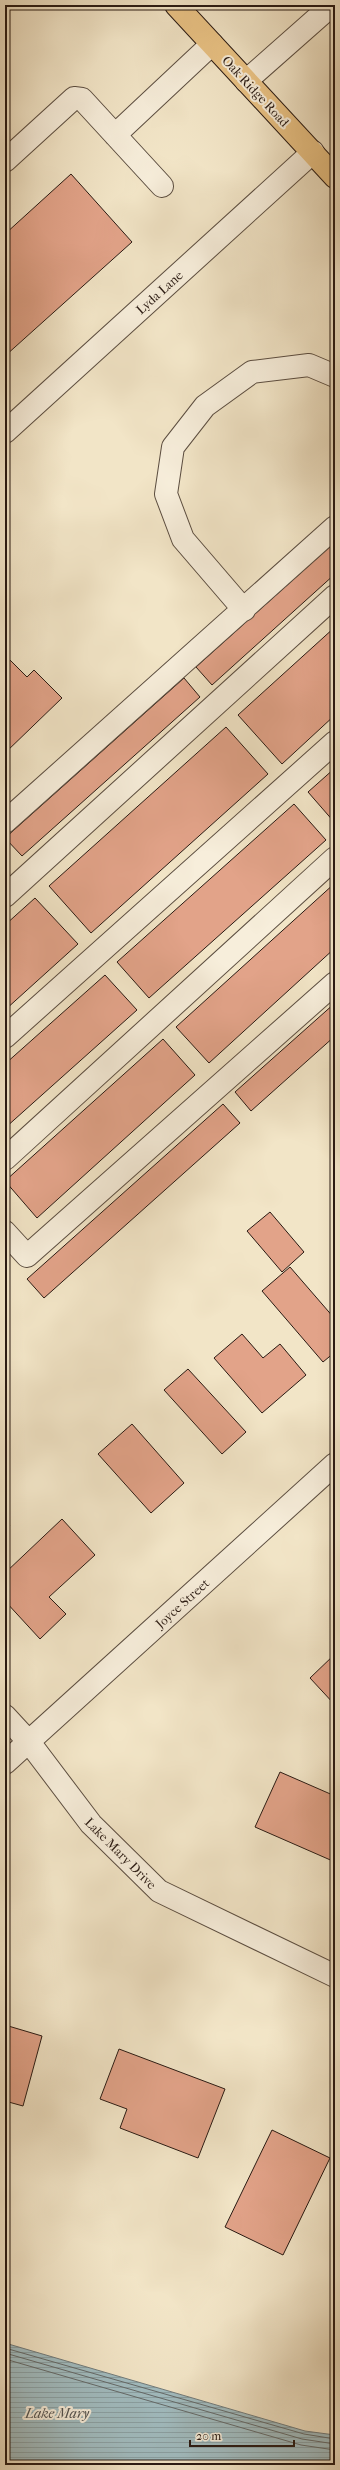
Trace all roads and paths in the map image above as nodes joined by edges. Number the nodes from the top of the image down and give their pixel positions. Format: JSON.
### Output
{"nodes":[{"id":1,"x":176,"y":5,"type":"edge"},
{"id":2,"x":332,"y":5,"type":"edge"},
{"id":3,"x":212,"y":44,"type":"junction"},
{"id":4,"x":246,"y":81,"type":"junction"},
{"id":5,"x":115,"y":135,"type":"junction"},
{"id":6,"x":313,"y":152,"type":"junction"},
{"id":7,"x":5,"y":161,"type":"edge"},
{"id":8,"x":335,"y":177,"type":"edge"},
{"id":9,"x":162,"y":186,"type":"dead end"},
{"id":10,"x":335,"y":376,"type":"edge"},
{"id":11,"x":5,"y":432,"type":"edge"},
{"id":12,"x":335,"y":527,"type":"edge"},
{"id":13,"x":335,"y":596,"type":"edge"},
{"id":14,"x":244,"y":610,"type":"junction"},
{"id":15,"x":335,"y":742,"type":"edge"},
{"id":16,"x":5,"y":822,"type":"edge"},
{"id":17,"x":335,"y":858,"type":"edge"},
{"id":18,"x":5,"y":896,"type":"edge"},
{"id":19,"x":335,"y":982,"type":"edge"},
{"id":20,"x":5,"y":1037,"type":"edge"},
{"id":21,"x":5,"y":1159,"type":"edge"},
{"id":22,"x":5,"y":1232,"type":"edge"},
{"id":23,"x":335,"y":1464,"type":"edge"},
{"id":24,"x":5,"y":1716,"type":"edge"},
{"id":25,"x":29,"y":1742,"type":"junction"},
{"id":26,"x":5,"y":1763,"type":"edge"},
{"id":27,"x":335,"y":1976,"type":"edge"}],
"edges":[{"from":1,"to":3,"type":"main road","name":"Oak Ridge Road"},
{"from":2,"to":4,"type":"street"},
{"from":3,"to":4,"type":"main road","name":"Oak Ridge Road"},
{"from":3,"to":5,"type":"street"},
{"from":4,"to":6,"type":"main road","name":"Oak Ridge Road"},
{"from":5,"to":7,"type":"street"},
{"from":5,"to":9,"type":"street"},
{"from":6,"to":8,"type":"main road","name":"Oak Ridge Road"},
{"from":6,"to":11,"type":"street","name":"Lyda Lane"},
{"from":10,"to":14,"type":"street"},
{"from":12,"to":14,"type":"street"},
{"from":13,"to":18,"type":"street"},
{"from":14,"to":16,"type":"street"},
{"from":15,"to":20,"type":"street"},
{"from":17,"to":21,"type":"street"},
{"from":19,"to":22,"type":"street"},
{"from":23,"to":25,"type":"street","name":"Joyce Street"},
{"from":24,"to":25,"type":"street","name":"Lake Mary Drive"},
{"from":25,"to":26,"type":"street"},
{"from":25,"to":27,"type":"street","name":"Lake Mary Drive"}]}
